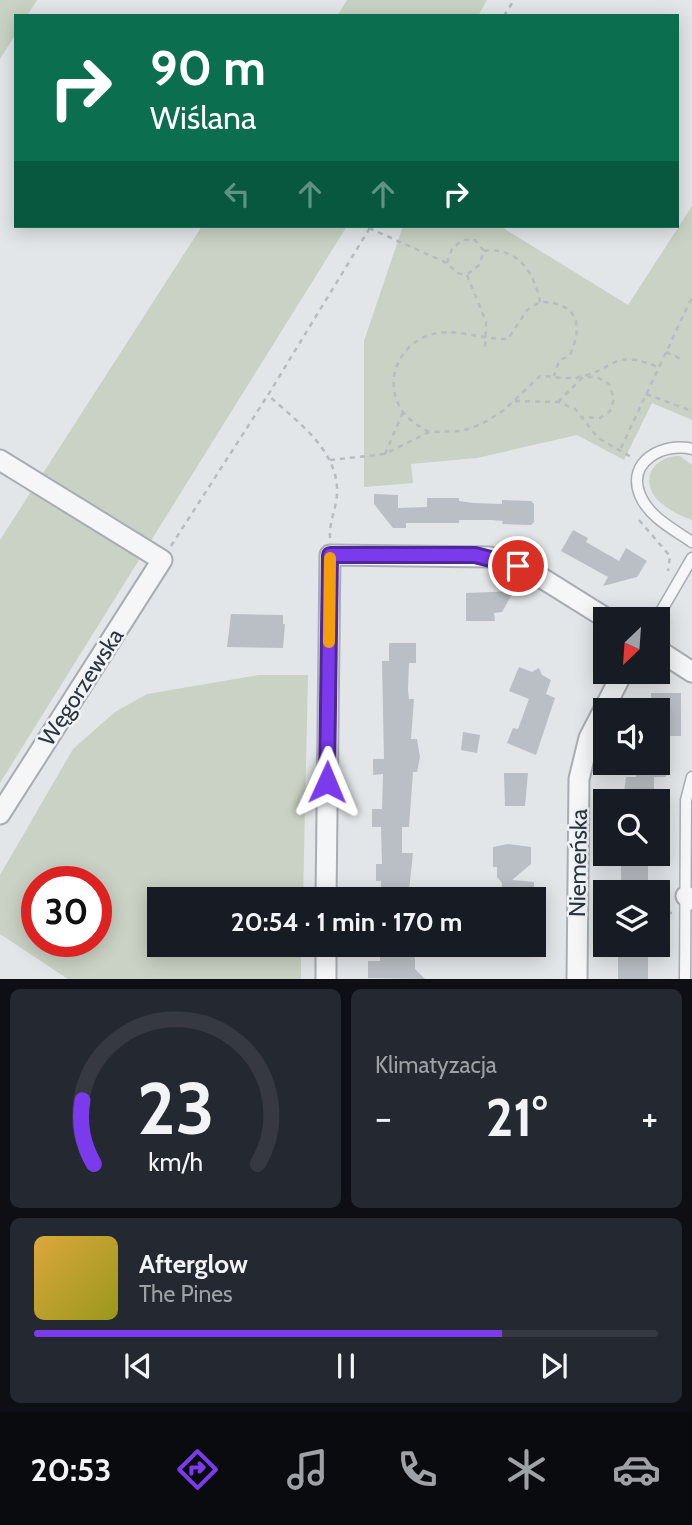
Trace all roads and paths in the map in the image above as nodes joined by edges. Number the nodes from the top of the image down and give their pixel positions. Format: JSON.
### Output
{"nodes":[{"id":1,"x":369,"y":228,"type":"edge"},
{"id":2,"x":372,"y":228,"type":"edge"},
{"id":3,"x":484,"y":251,"type":"junction"},
{"id":4,"x":447,"y":262,"type":"junction"},
{"id":5,"x":467,"y":275,"type":"junction"},
{"id":6,"x":692,"y":297,"type":"edge"},
{"id":7,"x":540,"y":302,"type":"junction"},
{"id":8,"x":486,"y":340,"type":"junction"},
{"id":9,"x":485,"y":351,"type":"dead end"},
{"id":10,"x":666,"y":352,"type":"junction"},
{"id":11,"x":681,"y":359,"type":"dead end"},
{"id":12,"x":658,"y":367,"type":"junction"},
{"id":13,"x":554,"y":376,"type":"junction"},
{"id":14,"x":583,"y":377,"type":"junction"},
{"id":15,"x":646,"y":394,"type":"junction"},
{"id":16,"x":268,"y":395,"type":"junction"},
{"id":17,"x":513,"y":401,"type":"junction"},
{"id":18,"x":558,"y":402,"type":"junction"},
{"id":19,"x":692,"y":411,"type":"edge"},
{"id":20,"x":403,"y":412,"type":"junction"},
{"id":21,"x":583,"y":418,"type":"junction"},
{"id":22,"x":429,"y":432,"type":"junction"},
{"id":23,"x":621,"y":448,"type":"junction"},
{"id":24,"x":692,"y":449,"type":"edge"},
{"id":25,"x":384,"y":454,"type":"junction"},
{"id":26,"x":0,"y":460,"type":"edge"},
{"id":27,"x":330,"y":460,"type":"junction"},
{"id":28,"x":631,"y":467,"type":"dead end"},
{"id":29,"x":638,"y":518,"type":"dead end"},
{"id":30,"x":692,"y":542,"type":"edge"},
{"id":31,"x":330,"y":555,"type":"junction"},
{"id":32,"x":692,"y":558,"type":"edge"},
{"id":33,"x":162,"y":560,"type":"junction"},
{"id":34,"x":667,"y":577,"type":"dead end"},
{"id":35,"x":596,"y":607,"type":"edge"},
{"id":36,"x":664,"y":607,"type":"edge"},
{"id":37,"x":670,"y":658,"type":"edge"},
{"id":38,"x":692,"y":672,"type":"edge"},
{"id":39,"x":618,"y":684,"type":"edge"},
{"id":40,"x":692,"y":776,"type":"edge"},
{"id":41,"x":0,"y":814,"type":"edge"},
{"id":42,"x":327,"y":887,"type":"edge"},
{"id":43,"x":689,"y":898,"type":"edge"},
{"id":44,"x":326,"y":957,"type":"edge"},
{"id":45,"x":326,"y":979,"type":"edge"},
{"id":46,"x":577,"y":979,"type":"edge"},
{"id":47,"x":685,"y":979,"type":"edge"}],
"edges":[{"from":1,"to":16,"type":"path"},
{"from":2,"to":4,"type":"path"},
{"from":3,"to":4,"type":"path"},
{"from":3,"to":5,"type":"path"},
{"from":3,"to":7,"type":"path"},
{"from":4,"to":5,"type":"path"},
{"from":5,"to":8,"type":"path"},
{"from":6,"to":10,"type":"path"},
{"from":7,"to":8,"type":"path"},
{"from":7,"to":13,"type":"path"},
{"from":8,"to":9,"type":"path"},
{"from":8,"to":20,"type":"path"},
{"from":10,"to":11,"type":"path"},
{"from":10,"to":12,"type":"path"},
{"from":12,"to":14,"type":"path"},
{"from":12,"to":15,"type":"path"},
{"from":13,"to":14,"type":"path"},
{"from":13,"to":17,"type":"path"},
{"from":14,"to":18,"type":"path"},
{"from":14,"to":21,"type":"path"},
{"from":15,"to":19,"type":"path"},
{"from":15,"to":23,"type":"path"},
{"from":16,"to":27,"type":"path"},
{"from":16,"to":33,"type":"path"},
{"from":17,"to":18,"type":"path"},
{"from":17,"to":22,"type":"path"},
{"from":18,"to":21,"type":"path"},
{"from":20,"to":22,"type":"path"},
{"from":20,"to":25,"type":"path"},
{"from":21,"to":23,"type":"path"},
{"from":22,"to":25,"type":"path"},
{"from":23,"to":28,"type":"path"},
{"from":24,"to":30,"type":"lane"},
{"from":25,"to":27,"type":"path"},
{"from":26,"to":33,"type":"street"},
{"from":27,"to":31,"type":"path"},
{"from":29,"to":34,"type":"path"},
{"from":31,"to":35,"type":"street"},
{"from":31,"to":42,"type":"street"},
{"from":32,"to":36,"type":"lane"},
{"from":33,"to":41,"type":"street","name":"Węgorzewska"},
{"from":37,"to":38,"type":"street"},
{"from":39,"to":46,"type":"street","name":"Niemeńska"},
{"from":40,"to":43,"type":"lane"},
{"from":43,"to":47,"type":"lane"},
{"from":44,"to":45,"type":"street"}]}
